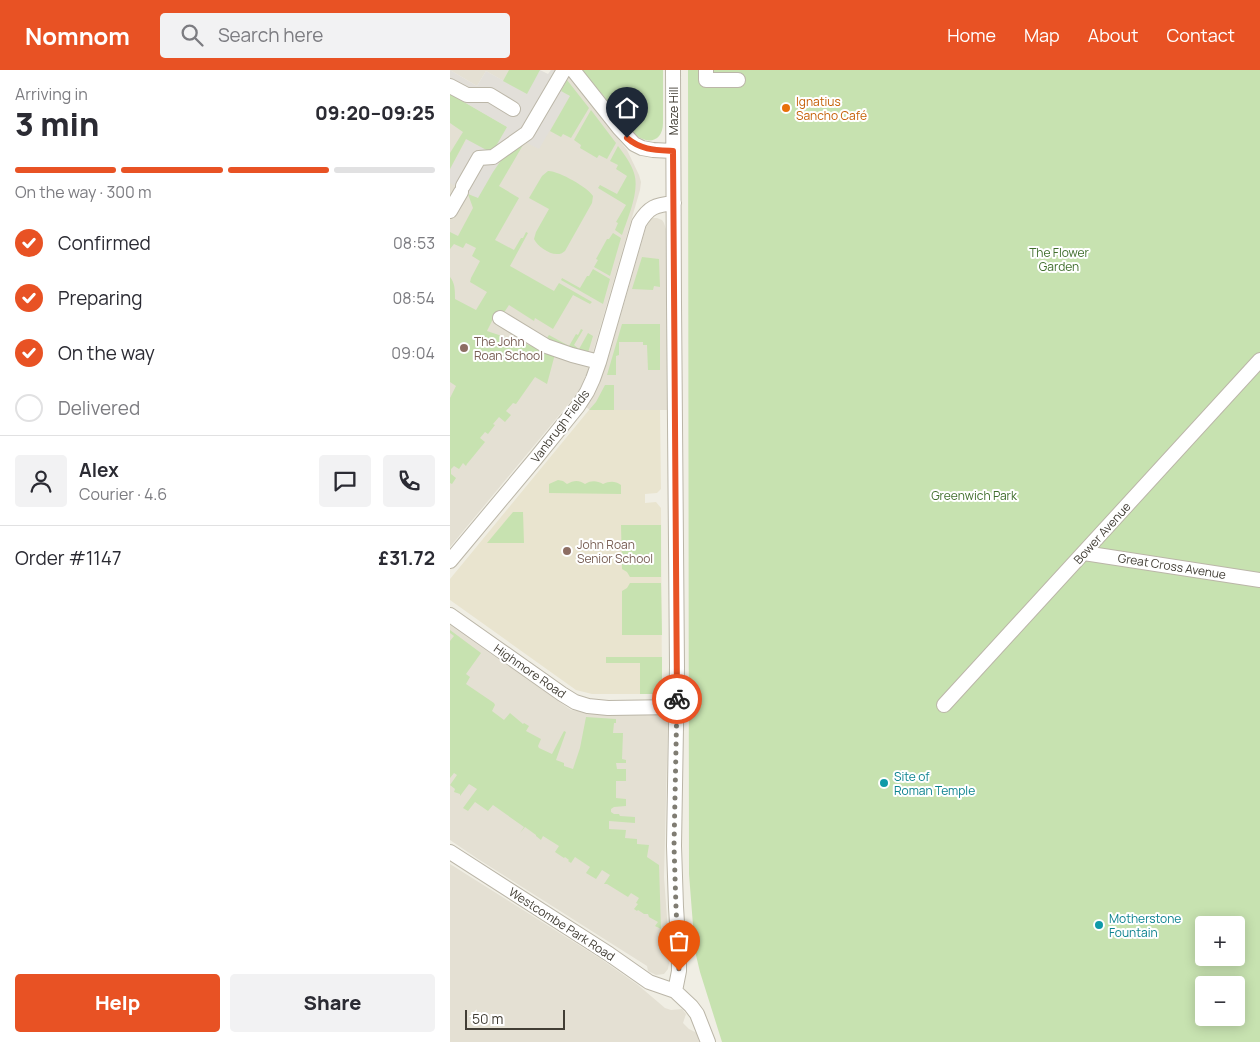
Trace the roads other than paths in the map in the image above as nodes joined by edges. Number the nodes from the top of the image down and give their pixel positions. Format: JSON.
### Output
{"nodes":[{"id":1,"x":564,"y":70,"type":"edge"},
{"id":2,"x":573,"y":70,"type":"edge"},
{"id":3,"x":673,"y":70,"type":"edge"},
{"id":4,"x":706,"y":70,"type":"edge"},
{"id":5,"x":730,"y":83,"type":"dead end"},
{"id":6,"x":450,"y":86,"type":"edge"},
{"id":7,"x":513,"y":109,"type":"dead end"},
{"id":8,"x":673,"y":151,"type":"junction"},
{"id":9,"x":674,"y":203,"type":"junction"},
{"id":10,"x":450,"y":211,"type":"edge"},
{"id":11,"x":500,"y":318,"type":"dead end"},
{"id":12,"x":1260,"y":360,"type":"edge"},
{"id":13,"x":599,"y":362,"type":"junction"},
{"id":14,"x":1084,"y":553,"type":"junction"},
{"id":15,"x":450,"y":560,"type":"edge"},
{"id":16,"x":1260,"y":580,"type":"edge"},
{"id":17,"x":450,"y":615,"type":"edge"},
{"id":18,"x":944,"y":705,"type":"dead end"},
{"id":19,"x":677,"y":707,"type":"junction"},
{"id":20,"x":450,"y":852,"type":"edge"},
{"id":21,"x":675,"y":991,"type":"junction"},
{"id":22,"x":708,"y":1042,"type":"edge"}],
"edges":[{"from":1,"to":10,"type":"street"},
{"from":2,"to":8,"type":"street"},
{"from":3,"to":8,"type":"street","name":"Maze Hill"},
{"from":4,"to":5,"type":"street"},
{"from":6,"to":7,"type":"street"},
{"from":8,"to":9,"type":"street","name":"Maze Hill"},
{"from":9,"to":13,"type":"street","name":"Vanbrugh Fields"},
{"from":9,"to":19,"type":"street","name":"Maze Hill"},
{"from":11,"to":13,"type":"street"},
{"from":12,"to":14,"type":"street","name":"Bower Avenue"},
{"from":13,"to":15,"type":"street","name":"Vanbrugh Fields"},
{"from":14,"to":16,"type":"street","name":"Great Cross Avenue"},
{"from":14,"to":18,"type":"street","name":"Bower Avenue"},
{"from":17,"to":19,"type":"street","name":"Highmore Road"},
{"from":19,"to":21,"type":"street","name":"Maze Hill"},
{"from":20,"to":21,"type":"street","name":"Westcombe Park Road"},
{"from":21,"to":22,"type":"street"}]}
